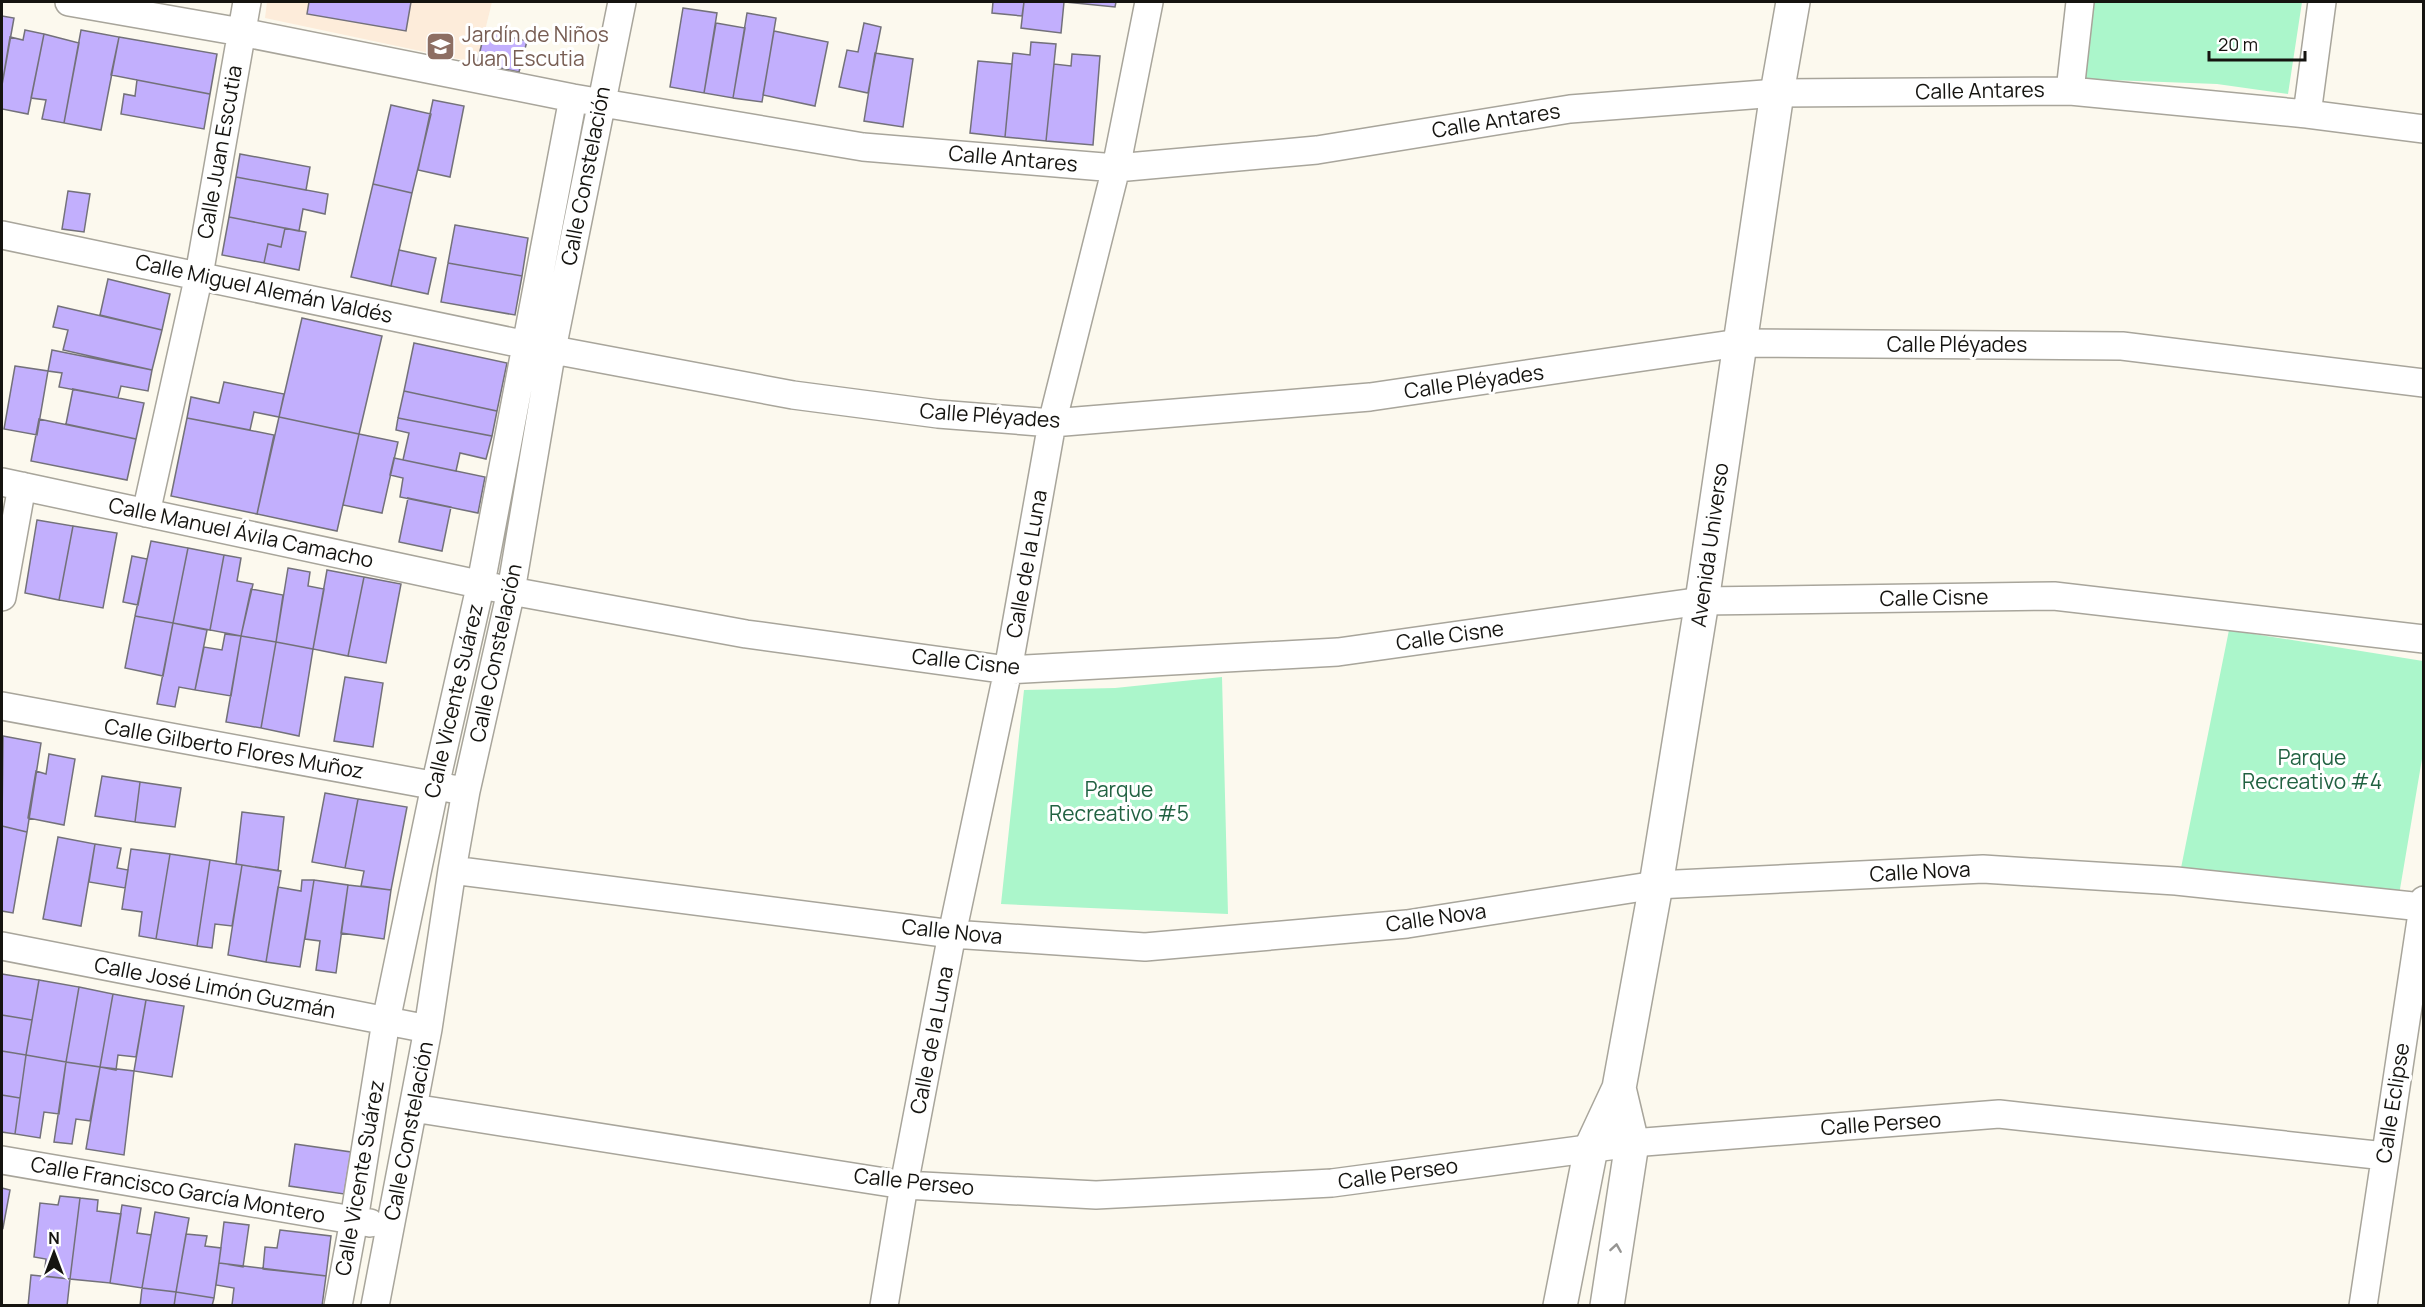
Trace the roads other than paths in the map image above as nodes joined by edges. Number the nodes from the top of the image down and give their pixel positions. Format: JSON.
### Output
{"nodes":[{"id":1,"x":69,"y":2,"type":"edge"},
{"id":2,"x":247,"y":2,"type":"edge"},
{"id":3,"x":622,"y":2,"type":"edge"},
{"id":4,"x":1149,"y":2,"type":"edge"},
{"id":5,"x":1793,"y":2,"type":"edge"},
{"id":6,"x":2080,"y":2,"type":"edge"},
{"id":7,"x":2322,"y":2,"type":"edge"},
{"id":8,"x":241,"y":32,"type":"junction"},
{"id":9,"x":2070,"y":91,"type":"junction"},
{"id":10,"x":1777,"y":93,"type":"junction"},
{"id":11,"x":573,"y":98,"type":"junction"},
{"id":12,"x":600,"y":102,"type":"junction"},
{"id":13,"x":2307,"y":114,"type":"junction"},
{"id":14,"x":2424,"y":129,"type":"edge"},
{"id":15,"x":1116,"y":168,"type":"junction"},
{"id":16,"x":2,"y":235,"type":"edge"},
{"id":17,"x":198,"y":275,"type":"junction"},
{"id":18,"x":1739,"y":343,"type":"junction"},
{"id":19,"x":539,"y":347,"type":"junction"},
{"id":20,"x":2424,"y":383,"type":"edge"},
{"id":21,"x":1052,"y":423,"type":"junction"},
{"id":22,"x":12,"y":484,"type":"edge"},
{"id":23,"x":147,"y":513,"type":"junction"},
{"id":24,"x":481,"y":583,"type":"junction"},
{"id":25,"x":511,"y":591,"type":"junction"},
{"id":26,"x":2,"y":597,"type":"edge"},
{"id":27,"x":1702,"y":602,"type":"junction"},
{"id":28,"x":2424,"y":639,"type":"edge"},
{"id":29,"x":1008,"y":670,"type":"junction"},
{"id":30,"x":2,"y":706,"type":"edge"},
{"id":31,"x":435,"y":786,"type":"junction"},
{"id":32,"x":466,"y":791,"type":"junction"},
{"id":33,"x":452,"y":870,"type":"junction"},
{"id":34,"x":1656,"y":885,"type":"junction"},
{"id":35,"x":2423,"y":904,"type":"edge"},
{"id":36,"x":952,"y":934,"type":"junction"},
{"id":37,"x":2,"y":946,"type":"edge"},
{"id":38,"x":386,"y":1021,"type":"junction"},
{"id":39,"x":428,"y":1029,"type":"junction"},
{"id":40,"x":1619,"y":1088,"type":"junction"},
{"id":41,"x":413,"y":1107,"type":"junction"},
{"id":42,"x":1632,"y":1143,"type":"junction"},
{"id":43,"x":1591,"y":1148,"type":"junction"},
{"id":44,"x":2385,"y":1156,"type":"junction"},
{"id":45,"x":2,"y":1160,"type":"edge"},
{"id":46,"x":904,"y":1185,"type":"junction"},
{"id":47,"x":354,"y":1220,"type":"junction"},
{"id":48,"x":390,"y":1227,"type":"junction"},
{"id":49,"x":338,"y":1305,"type":"edge"},
{"id":50,"x":375,"y":1305,"type":"edge"},
{"id":51,"x":884,"y":1305,"type":"edge"},
{"id":52,"x":1560,"y":1305,"type":"edge"},
{"id":53,"x":1607,"y":1305,"type":"edge"},
{"id":54,"x":2364,"y":1305,"type":"edge"}],
"edges":[{"from":1,"to":8,"type":"street","name":"Calle Antares"},
{"from":2,"to":8,"type":"street","name":"Calle Juan Escutia"},
{"from":3,"to":12,"type":"street","name":"Calle Constelación"},
{"from":4,"to":15,"type":"street","name":"Calle de la Luna"},
{"from":5,"to":10,"type":"street","name":"Avenida Universo"},
{"from":6,"to":9,"type":"street"},
{"from":7,"to":13,"type":"street"},
{"from":8,"to":11,"type":"street","name":"Calle Antares"},
{"from":8,"to":17,"type":"street","name":"Calle Juan Escutia"},
{"from":9,"to":10,"type":"street","name":"Calle Antares"},
{"from":9,"to":13,"type":"street","name":"Calle Antares"},
{"from":10,"to":15,"type":"street","name":"Calle Antares"},
{"from":10,"to":18,"type":"street","name":"Avenida Universo"},
{"from":11,"to":12,"type":"street","name":"Calle Antares"},
{"from":11,"to":19,"type":"street","name":"Calle Vicente Suárez"},
{"from":12,"to":15,"type":"street","name":"Calle Antares"},
{"from":12,"to":19,"type":"street","name":"Calle Constelación"},
{"from":13,"to":14,"type":"street","name":"Calle Antares"},
{"from":15,"to":21,"type":"street","name":"Calle de la Luna"},
{"from":16,"to":17,"type":"street","name":"Calle Miguel Alemán Valdés"},
{"from":17,"to":19,"type":"street","name":"Calle Miguel Alemán Valdés"},
{"from":17,"to":23,"type":"street","name":"Calle Juan Escutia"},
{"from":18,"to":20,"type":"street","name":"Calle Pléyades"},
{"from":18,"to":21,"type":"street","name":"Calle Pléyades"},
{"from":18,"to":27,"type":"street","name":"Avenida Universo"},
{"from":19,"to":21,"type":"street","name":"Calle Pléyades"},
{"from":19,"to":24,"type":"street","name":"Calle Vicente Suárez"},
{"from":19,"to":25,"type":"street","name":"Calle Constelación"},
{"from":21,"to":29,"type":"street","name":"Calle de la Luna"},
{"from":22,"to":23,"type":"street","name":"Calle Manuel Ávila Camacho"},
{"from":22,"to":26,"type":"street"},
{"from":23,"to":24,"type":"street","name":"Calle Manuel Ávila Camacho"},
{"from":24,"to":25,"type":"street","name":"Calle Cisne"},
{"from":24,"to":31,"type":"street","name":"Calle Vicente Suárez"},
{"from":25,"to":29,"type":"street","name":"Calle Cisne"},
{"from":25,"to":32,"type":"street","name":"Calle Constelación"},
{"from":27,"to":28,"type":"street","name":"Calle Cisne"},
{"from":27,"to":29,"type":"street","name":"Calle Cisne"},
{"from":27,"to":34,"type":"street","name":"Avenida Universo"},
{"from":29,"to":36,"type":"street","name":"Calle de la Luna"},
{"from":30,"to":31,"type":"street","name":"Calle Gilberto Flores Muñoz"},
{"from":31,"to":32,"type":"street","name":"Calle Gilberto Flores Muñoz"},
{"from":31,"to":38,"type":"street","name":"Calle Vicente Suárez"},
{"from":32,"to":33,"type":"street","name":"Calle Constelación"},
{"from":33,"to":36,"type":"street","name":"Calle Nova"},
{"from":33,"to":39,"type":"street","name":"Calle Constelación"},
{"from":34,"to":35,"type":"street","name":"Calle Nova"},
{"from":34,"to":36,"type":"street","name":"Calle Nova"},
{"from":34,"to":40,"type":"street","name":"Avenida Universo"},
{"from":35,"to":44,"type":"street","name":"Calle Eclipse"},
{"from":36,"to":46,"type":"street","name":"Calle de la Luna"},
{"from":37,"to":38,"type":"street","name":"Calle José Limón Guzmán"},
{"from":38,"to":39,"type":"street","name":"Calle José Limón Guzmán"},
{"from":38,"to":47,"type":"street","name":"Calle Vicente Suárez"},
{"from":39,"to":41,"type":"street","name":"Calle Constelación"},
{"from":40,"to":42,"type":"street","name":"Avenida Universo"},
{"from":40,"to":43,"type":"street","name":"Avenida Universo"},
{"from":41,"to":46,"type":"street","name":"Calle Perseo"},
{"from":41,"to":48,"type":"street","name":"Calle Constelación"},
{"from":42,"to":43,"type":"street","name":"Calle Perseo"},
{"from":42,"to":44,"type":"street","name":"Calle Perseo"},
{"from":53,"to":42,"type":"street","name":"Avenida Universo","one_way":true},
{"from":43,"to":46,"type":"street","name":"Calle Perseo"},
{"from":43,"to":52,"type":"street","name":"Avenida Universo"},
{"from":44,"to":54,"type":"street","name":"Calle Eclipse"},
{"from":45,"to":47,"type":"street","name":"Calle Francisco García Montero"},
{"from":46,"to":51,"type":"street","name":"Calle de la Luna"},
{"from":47,"to":48,"type":"street","name":"Calle Francisco García Montero"},
{"from":47,"to":49,"type":"street","name":"Calle Vicente Suárez"},
{"from":48,"to":50,"type":"street","name":"Calle Constelación"}]}
